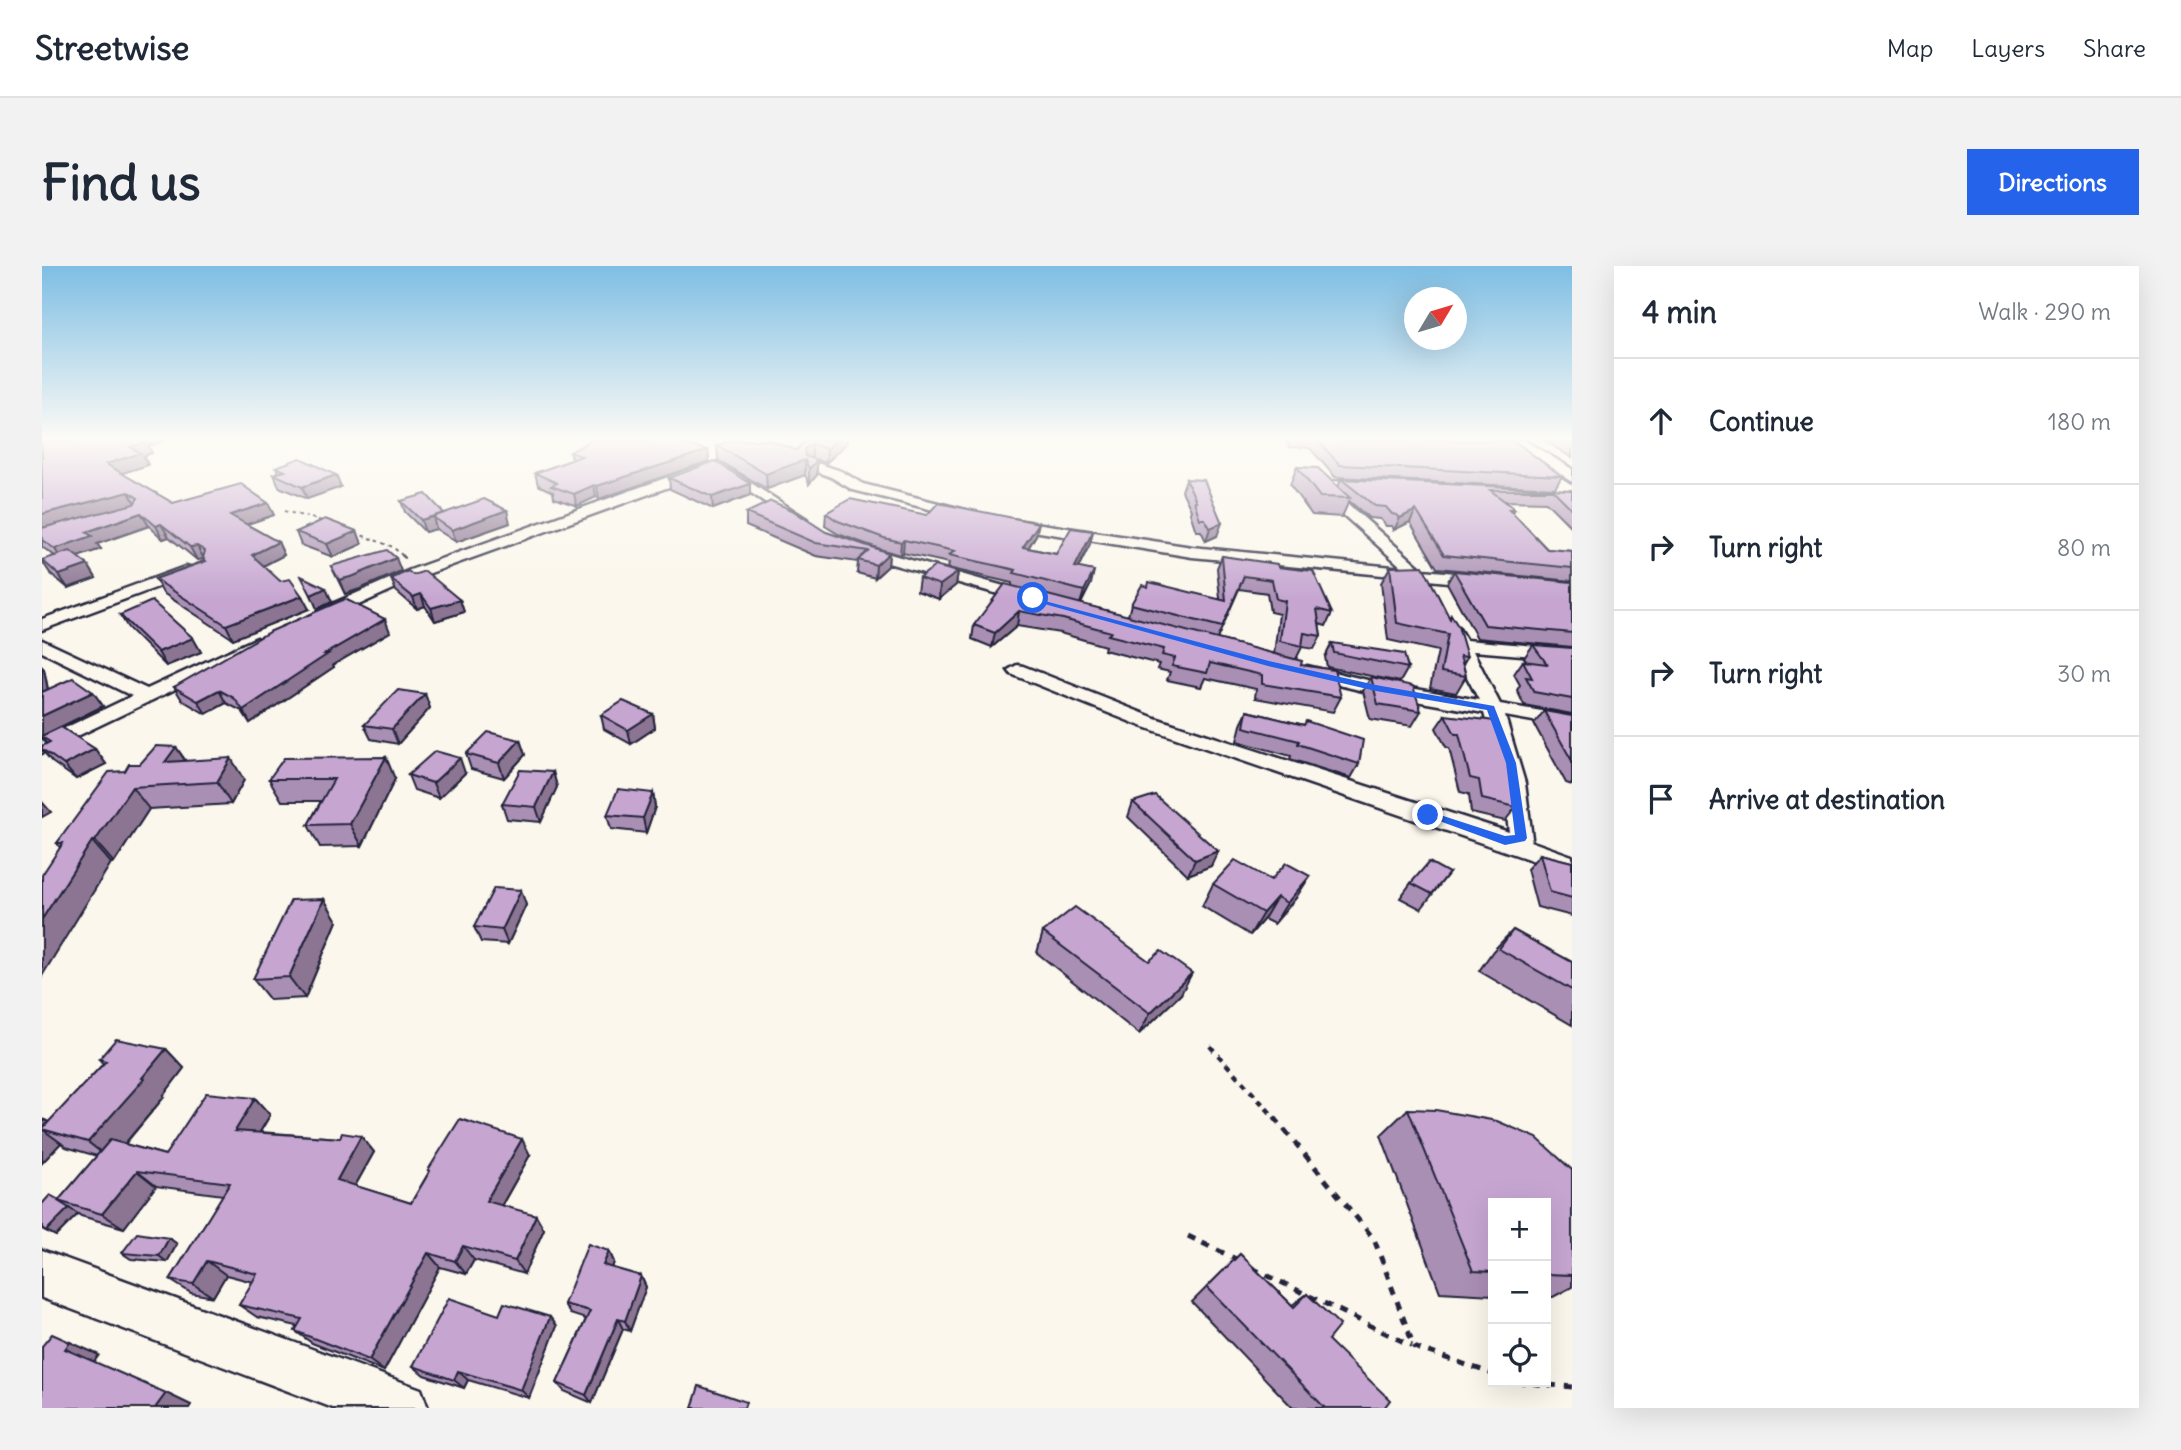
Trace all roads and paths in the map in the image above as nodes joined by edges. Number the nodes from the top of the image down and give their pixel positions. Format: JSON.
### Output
{"nodes":[{"id":1,"x":637,"y":493,"type":"edge"},
{"id":2,"x":760,"y":493,"type":"edge"},
{"id":3,"x":884,"y":493,"type":"edge"},
{"id":4,"x":1327,"y":493,"type":"edge"},
{"id":5,"x":284,"y":511,"type":"dead end"},
{"id":6,"x":328,"y":522,"type":"edge"},
{"id":7,"x":813,"y":528,"type":"edge"},
{"id":8,"x":351,"y":531,"type":"edge"},
{"id":9,"x":841,"y":543,"type":"edge"},
{"id":10,"x":203,"y":566,"type":"edge"},
{"id":11,"x":416,"y":573,"type":"junction"},
{"id":12,"x":1421,"y":575,"type":"junction"},
{"id":13,"x":1489,"y":581,"type":"edge"},
{"id":14,"x":1046,"y":602,"type":"edge"},
{"id":15,"x":308,"y":620,"type":"edge"},
{"id":16,"x":42,"y":625,"type":"edge"},
{"id":17,"x":272,"y":636,"type":"edge"},
{"id":18,"x":42,"y":645,"type":"edge"},
{"id":19,"x":1461,"y":645,"type":"junction"},
{"id":20,"x":1572,"y":654,"type":"edge"},
{"id":21,"x":1295,"y":669,"type":"edge"},
{"id":22,"x":1017,"y":670,"type":"dead end"},
{"id":23,"x":145,"y":695,"type":"junction"},
{"id":24,"x":1491,"y":708,"type":"junction"},
{"id":25,"x":1572,"y":722,"type":"edge"},
{"id":26,"x":42,"y":747,"type":"edge"},
{"id":27,"x":1505,"y":841,"type":"junction"},
{"id":28,"x":1572,"y":865,"type":"edge"},
{"id":29,"x":1210,"y":1046,"type":"dead end"},
{"id":30,"x":1188,"y":1236,"type":"dead end"},
{"id":31,"x":1238,"y":1261,"type":"edge"},
{"id":32,"x":1251,"y":1267,"type":"edge"},
{"id":33,"x":42,"y":1274,"type":"edge"},
{"id":34,"x":1414,"y":1347,"type":"junction"},
{"id":35,"x":1488,"y":1372,"type":"edge"},
{"id":36,"x":1551,"y":1385,"type":"edge"},
{"id":37,"x":1572,"y":1387,"type":"edge"},
{"id":38,"x":402,"y":1408,"type":"edge"}],
"edges":[{"from":1,"to":11,"type":"street"},
{"from":2,"to":7,"type":"street"},
{"from":3,"to":12,"type":"street"},
{"from":4,"to":12,"type":"street"},
{"from":5,"to":6,"type":"path"},
{"from":8,"to":11,"type":"path"},
{"from":9,"to":14,"type":"street"},
{"from":10,"to":16,"type":"street"},
{"from":11,"to":15,"type":"street"},
{"from":12,"to":13,"type":"street"},
{"from":12,"to":19,"type":"street"},
{"from":17,"to":23,"type":"street"},
{"from":18,"to":23,"type":"street"},
{"from":19,"to":20,"type":"street"},
{"from":19,"to":24,"type":"street"},
{"from":21,"to":24,"type":"street"},
{"from":22,"to":27,"type":"street"},
{"from":23,"to":26,"type":"street"},
{"from":24,"to":25,"type":"street"},
{"from":24,"to":27,"type":"street"},
{"from":27,"to":28,"type":"street"},
{"from":29,"to":34,"type":"path"},
{"from":30,"to":31,"type":"path"},
{"from":32,"to":34,"type":"path"},
{"from":33,"to":38,"type":"main road"},
{"from":34,"to":35,"type":"path"},
{"from":36,"to":37,"type":"path"}]}
